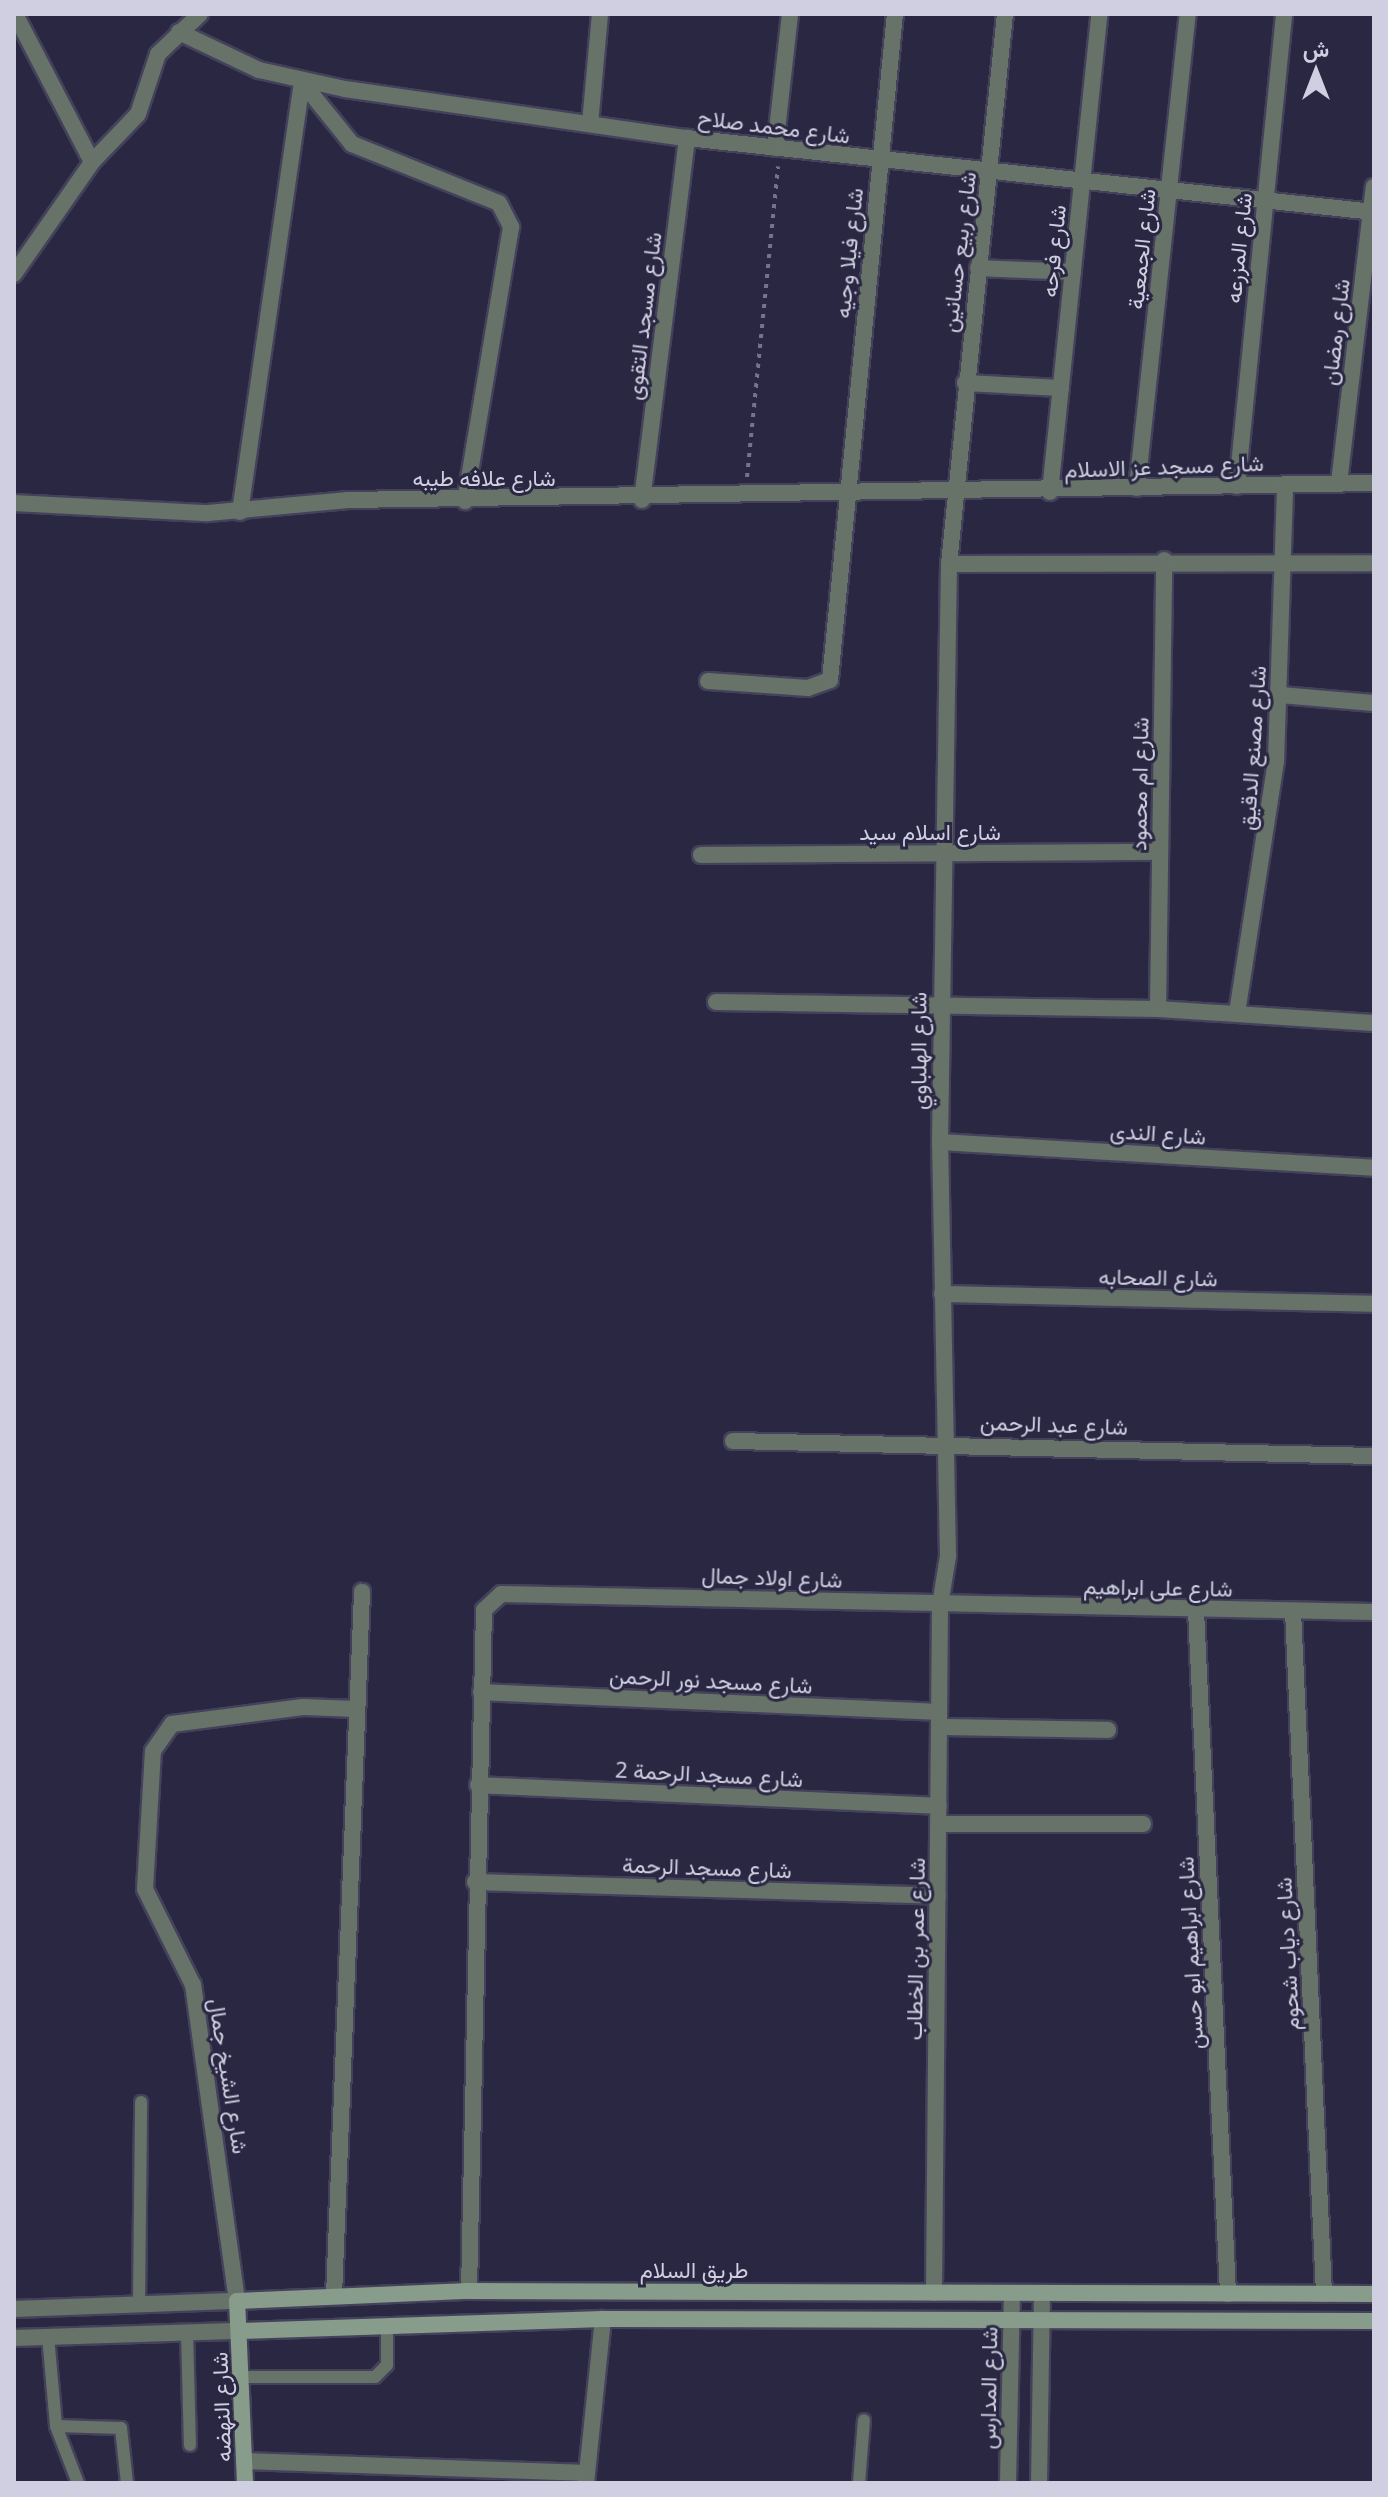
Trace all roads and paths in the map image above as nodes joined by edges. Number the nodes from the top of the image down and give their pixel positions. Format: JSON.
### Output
{"nodes":[{"id":1,"x":15,"y":14,"type":"edge"},
{"id":2,"x":200,"y":14,"type":"edge"},
{"id":3,"x":600,"y":14,"type":"edge"},
{"id":4,"x":790,"y":14,"type":"edge"},
{"id":5,"x":895,"y":14,"type":"edge"},
{"id":6,"x":1005,"y":14,"type":"edge"},
{"id":7,"x":1099,"y":14,"type":"edge"},
{"id":8,"x":1188,"y":14,"type":"edge"},
{"id":9,"x":1284,"y":14,"type":"edge"},
{"id":10,"x":179,"y":32,"type":"junction"},
{"id":11,"x":302,"y":82,"type":"junction"},
{"id":12,"x":590,"y":124,"type":"junction"},
{"id":13,"x":687,"y":138,"type":"junction"},
{"id":14,"x":777,"y":149,"type":"junction"},
{"id":15,"x":880,"y":161,"type":"junction"},
{"id":16,"x":92,"y":162,"type":"junction"},
{"id":17,"x":989,"y":173,"type":"junction"},
{"id":18,"x":1082,"y":183,"type":"junction"},
{"id":19,"x":1374,"y":187,"type":"edge"},
{"id":20,"x":1169,"y":192,"type":"junction"},
{"id":21,"x":1264,"y":203,"type":"junction"},
{"id":22,"x":1373,"y":212,"type":"edge"},
{"id":23,"x":978,"y":268,"type":"junction"},
{"id":24,"x":1073,"y":272,"type":"junction"},
{"id":25,"x":14,"y":274,"type":"edge"},
{"id":26,"x":965,"y":383,"type":"junction"},
{"id":27,"x":1061,"y":388,"type":"junction"},
{"id":28,"x":1339,"y":483,"type":"junction"},
{"id":29,"x":1374,"y":483,"type":"edge"},
{"id":30,"x":1285,"y":485,"type":"junction"},
{"id":31,"x":1237,"y":486,"type":"junction"},
{"id":32,"x":1137,"y":488,"type":"junction"},
{"id":33,"x":1050,"y":492,"type":"junction"},
{"id":34,"x":955,"y":495,"type":"junction"},
{"id":35,"x":847,"y":497,"type":"junction"},
{"id":36,"x":745,"y":498,"type":"junction"},
{"id":37,"x":642,"y":500,"type":"junction"},
{"id":38,"x":465,"y":501,"type":"junction"},
{"id":39,"x":14,"y":503,"type":"edge"},
{"id":40,"x":240,"y":512,"type":"junction"},
{"id":41,"x":1164,"y":560,"type":"junction"},
{"id":42,"x":1283,"y":560,"type":"junction"},
{"id":43,"x":1374,"y":563,"type":"edge"},
{"id":44,"x":949,"y":564,"type":"junction"},
{"id":45,"x":708,"y":681,"type":"dead end"},
{"id":46,"x":1280,"y":695,"type":"junction"},
{"id":47,"x":1374,"y":703,"type":"edge"},
{"id":48,"x":1160,"y":852,"type":"junction"},
{"id":49,"x":943,"y":854,"type":"junction"},
{"id":50,"x":701,"y":855,"type":"dead end"},
{"id":51,"x":716,"y":1002,"type":"dead end"},
{"id":52,"x":940,"y":1003,"type":"junction"},
{"id":53,"x":1158,"y":1009,"type":"junction"},
{"id":54,"x":1237,"y":1013,"type":"junction"},
{"id":55,"x":1374,"y":1013,"type":"edge"},
{"id":56,"x":1374,"y":1023,"type":"edge"},
{"id":57,"x":940,"y":1142,"type":"junction"},
{"id":58,"x":1374,"y":1168,"type":"edge"},
{"id":59,"x":942,"y":1294,"type":"junction"},
{"id":60,"x":1374,"y":1304,"type":"edge"},
{"id":61,"x":733,"y":1441,"type":"dead end"},
{"id":62,"x":946,"y":1443,"type":"junction"},
{"id":63,"x":1374,"y":1456,"type":"edge"},
{"id":64,"x":362,"y":1592,"type":"dead end"},
{"id":65,"x":940,"y":1605,"type":"junction"},
{"id":66,"x":1196,"y":1610,"type":"junction"},
{"id":67,"x":1293,"y":1611,"type":"junction"},
{"id":68,"x":1374,"y":1612,"type":"edge"},
{"id":69,"x":481,"y":1692,"type":"junction"},
{"id":70,"x":357,"y":1709,"type":"junction"},
{"id":71,"x":939,"y":1720,"type":"junction"},
{"id":72,"x":1108,"y":1730,"type":"dead end"},
{"id":73,"x":478,"y":1785,"type":"junction"},
{"id":74,"x":939,"y":1815,"type":"junction"},
{"id":75,"x":1143,"y":1824,"type":"dead end"},
{"id":76,"x":475,"y":1882,"type":"junction"},
{"id":77,"x":938,"y":1896,"type":"junction"},
{"id":78,"x":141,"y":2102,"type":"dead end"},
{"id":79,"x":469,"y":2291,"type":"junction"},
{"id":80,"x":934,"y":2293,"type":"junction"},
{"id":81,"x":1012,"y":2294,"type":"junction"},
{"id":82,"x":1042,"y":2294,"type":"junction"},
{"id":83,"x":1228,"y":2294,"type":"junction"},
{"id":84,"x":1324,"y":2294,"type":"junction"},
{"id":85,"x":1374,"y":2294,"type":"edge"},
{"id":86,"x":334,"y":2296,"type":"junction"},
{"id":87,"x":237,"y":2301,"type":"junction"},
{"id":88,"x":139,"y":2304,"type":"junction"},
{"id":89,"x":14,"y":2309,"type":"edge"},
{"id":90,"x":603,"y":2319,"type":"junction"},
{"id":91,"x":1011,"y":2320,"type":"junction"},
{"id":92,"x":1041,"y":2320,"type":"junction"},
{"id":93,"x":1374,"y":2321,"type":"edge"},
{"id":94,"x":387,"y":2326,"type":"junction"},
{"id":95,"x":241,"y":2331,"type":"junction"},
{"id":96,"x":187,"y":2332,"type":"junction"},
{"id":97,"x":48,"y":2336,"type":"junction"},
{"id":98,"x":14,"y":2338,"type":"edge"},
{"id":99,"x":242,"y":2377,"type":"junction"},
{"id":100,"x":864,"y":2420,"type":"dead end"},
{"id":101,"x":56,"y":2426,"type":"junction"},
{"id":102,"x":190,"y":2445,"type":"dead end"},
{"id":103,"x":245,"y":2461,"type":"junction"},
{"id":104,"x":431,"y":2475,"type":"edge"},
{"id":105,"x":587,"y":2478,"type":"edge"},
{"id":106,"x":78,"y":2483,"type":"edge"},
{"id":107,"x":127,"y":2483,"type":"edge"},
{"id":108,"x":245,"y":2483,"type":"edge"},
{"id":109,"x":859,"y":2483,"type":"edge"},
{"id":110,"x":1008,"y":2483,"type":"edge"},
{"id":111,"x":1039,"y":2483,"type":"edge"}],
"edges":[{"from":1,"to":16,"type":"street"},
{"from":2,"to":10,"type":"street"},
{"from":3,"to":12,"type":"street"},
{"from":4,"to":14,"type":"street"},
{"from":5,"to":15,"type":"street","name":"شارع فيلا وجيه"},
{"from":6,"to":17,"type":"street","name":"شارع ربيع حسانين"},
{"from":7,"to":18,"type":"street","name":"شارع فرحه"},
{"from":8,"to":20,"type":"street","name":"شارع الجمعية"},
{"from":9,"to":21,"type":"street","name":"شارع المزرعه"},
{"from":10,"to":11,"type":"street","name":"شارع محمد صلاح"},
{"from":10,"to":16,"type":"street"},
{"from":11,"to":12,"type":"street","name":"شارع محمد صلاح"},
{"from":11,"to":38,"type":"street"},
{"from":11,"to":40,"type":"street"},
{"from":12,"to":13,"type":"street","name":"شارع محمد صلاح"},
{"from":13,"to":14,"type":"street","name":"شارع محمد صلاح"},
{"from":13,"to":37,"type":"street","name":"شارع مسجد التقوى"},
{"from":14,"to":15,"type":"street","name":"شارع محمد صلاح"},
{"from":14,"to":36,"type":"path"},
{"from":15,"to":17,"type":"street","name":"شارع محمد صلاح"},
{"from":15,"to":35,"type":"street","name":"شارع فيلا وجيه"},
{"from":16,"to":25,"type":"street"},
{"from":17,"to":18,"type":"street","name":"شارع محمد صلاح"},
{"from":17,"to":23,"type":"street","name":"شارع ربيع حسانين"},
{"from":18,"to":20,"type":"street","name":"شارع محمد صلاح"},
{"from":18,"to":24,"type":"street","name":"شارع فرحه"},
{"from":19,"to":22,"type":"street","name":"شارع رمضان"},
{"from":20,"to":21,"type":"street","name":"شارع محمد صلاح"},
{"from":20,"to":32,"type":"street","name":"شارع الجمعية"},
{"from":21,"to":22,"type":"street","name":"شارع محمد صلاح"},
{"from":21,"to":31,"type":"street","name":"شارع المزرعه"},
{"from":22,"to":28,"type":"street","name":"شارع رمضان"},
{"from":23,"to":24,"type":"street"},
{"from":23,"to":26,"type":"street","name":"شارع ربيع حسانين"},
{"from":24,"to":27,"type":"street","name":"شارع فرحه"},
{"from":26,"to":27,"type":"street"},
{"from":26,"to":34,"type":"street","name":"شارع ربيع حسانين"},
{"from":27,"to":33,"type":"street","name":"شارع فرحه"},
{"from":28,"to":29,"type":"street","name":"شارع مسجد عز الاسلام"},
{"from":28,"to":30,"type":"street","name":"شارع مسجد عز الاسلام"},
{"from":30,"to":31,"type":"street","name":"شارع مسجد عز الاسلام"},
{"from":30,"to":42,"type":"street","name":"شارع مصنع الدقيق"},
{"from":31,"to":32,"type":"street","name":"شارع مسجد عز الاسلام"},
{"from":32,"to":33,"type":"street","name":"شارع مسجد عز الاسلام"},
{"from":33,"to":34,"type":"street","name":"شارع مسجد عز الاسلام"},
{"from":34,"to":35,"type":"street","name":"شارع علافه طيبه"},
{"from":34,"to":44,"type":"street","name":"شارع الهلباوي"},
{"from":35,"to":36,"type":"street","name":"شارع علافه طيبه"},
{"from":35,"to":45,"type":"street","name":"شارع فيلا وجيه"},
{"from":36,"to":37,"type":"street","name":"شارع علافه طيبه"},
{"from":37,"to":38,"type":"street","name":"شارع علافه طيبه"},
{"from":38,"to":40,"type":"street","name":"شارع علافه طيبه"},
{"from":39,"to":40,"type":"street","name":"شارع علافه طيبه"},
{"from":41,"to":42,"type":"street"},
{"from":41,"to":44,"type":"street"},
{"from":41,"to":48,"type":"street","name":"شارع ام محمود"},
{"from":42,"to":43,"type":"street"},
{"from":42,"to":46,"type":"street","name":"شارع مصنع الدقيق"},
{"from":44,"to":49,"type":"street","name":"شارع الهلباوي"},
{"from":46,"to":47,"type":"street"},
{"from":46,"to":54,"type":"street","name":"شارع مصنع الدقيق"},
{"from":48,"to":49,"type":"street","name":"شارع اسلام سيد"},
{"from":48,"to":53,"type":"street","name":"شارع ام محمود"},
{"from":49,"to":50,"type":"street","name":"شارع اسلام سيد"},
{"from":49,"to":52,"type":"street","name":"شارع الهلباوي"},
{"from":51,"to":52,"type":"street"},
{"from":52,"to":53,"type":"street"},
{"from":52,"to":57,"type":"street","name":"شارع الهلباوي"},
{"from":53,"to":54,"type":"street"},
{"from":54,"to":56,"type":"street"},
{"from":55,"to":56,"type":"street"},
{"from":57,"to":58,"type":"street","name":"شارع الندى"},
{"from":57,"to":59,"type":"street","name":"شارع الهلباوي"},
{"from":59,"to":60,"type":"street","name":"شارع الصحابه"},
{"from":59,"to":62,"type":"street","name":"شارع الهلباوي"},
{"from":61,"to":62,"type":"street","name":"شارع عبد الرحمن"},
{"from":62,"to":63,"type":"street","name":"شارع عبد الرحمن"},
{"from":62,"to":65,"type":"street","name":"شارع الهلباوي"},
{"from":64,"to":70,"type":"street"},
{"from":65,"to":66,"type":"street","name":"شارع على ابراهيم"},
{"from":65,"to":69,"type":"street","name":"شارع اولاد جمال"},
{"from":65,"to":71,"type":"street","name":"شارع عمر بن الخطاب"},
{"from":66,"to":67,"type":"street","name":"شارع على ابراهيم"},
{"from":66,"to":83,"type":"street","name":"شارع ابراهيم ابو حسن"},
{"from":67,"to":68,"type":"street","name":"شارع على ابراهيم"},
{"from":67,"to":84,"type":"street","name":"شارع دياب شحوم"},
{"from":69,"to":71,"type":"street","name":"شارع مسجد نور الرحمن"},
{"from":69,"to":73,"type":"street","name":"شارع اولاد جمال"},
{"from":70,"to":86,"type":"street"},
{"from":70,"to":87,"type":"street","name":"شارع الشيخ جمال"},
{"from":71,"to":72,"type":"street","name":"شارع مسجد نور الرحمن"},
{"from":71,"to":74,"type":"street","name":"شارع عمر بن الخطاب"},
{"from":73,"to":74,"type":"street","name":"شارع مسجد الرحمة 2"},
{"from":73,"to":76,"type":"street","name":"شارع اولاد جمال"},
{"from":74,"to":75,"type":"street","name":"شارع مسجد الرحمة 2"},
{"from":74,"to":77,"type":"street","name":"شارع عمر بن الخطاب"},
{"from":76,"to":77,"type":"street","name":"شارع مسجد الرحمة"},
{"from":76,"to":79,"type":"street","name":"شارع اولاد جمال"},
{"from":77,"to":80,"type":"street","name":"شارع عمر بن الخطاب"},
{"from":78,"to":88,"type":"lane"},
{"from":79,"to":80,"type":"main road","name":"طريق السلام"},
{"from":79,"to":86,"type":"main road","name":"طريق السلام"},
{"from":80,"to":81,"type":"main road","name":"طريق السلام"},
{"from":81,"to":82,"type":"main road","name":"طريق السلام"},
{"from":81,"to":91,"type":"street","name":"شارع المدارس"},
{"from":82,"to":83,"type":"main road","name":"طريق السلام"},
{"from":82,"to":92,"type":"street"},
{"from":83,"to":84,"type":"main road","name":"طريق السلام"},
{"from":84,"to":85,"type":"main road","name":"طريق السلام"},
{"from":86,"to":87,"type":"main road","name":"طريق السلام"},
{"from":87,"to":88,"type":"street","name":"طريق السلام"},
{"from":87,"to":95,"type":"main road","name":"شارع النهضه"},
{"from":88,"to":89,"type":"street","name":"طريق السلام"},
{"from":90,"to":91,"type":"main road"},
{"from":90,"to":94,"type":"main road"},
{"from":90,"to":105,"type":"street"},
{"from":91,"to":92,"type":"main road"},
{"from":91,"to":110,"type":"street","name":"شارع المدارس"},
{"from":92,"to":93,"type":"main road"},
{"from":92,"to":111,"type":"street"},
{"from":94,"to":95,"type":"main road"},
{"from":94,"to":99,"type":"lane"},
{"from":95,"to":96,"type":"street"},
{"from":95,"to":99,"type":"main road","name":"شارع النهضه"},
{"from":96,"to":97,"type":"street"},
{"from":96,"to":102,"type":"lane"},
{"from":97,"to":98,"type":"street"},
{"from":97,"to":101,"type":"lane"},
{"from":99,"to":103,"type":"main road","name":"شارع النهضه"},
{"from":100,"to":109,"type":"lane"},
{"from":101,"to":106,"type":"lane"},
{"from":101,"to":107,"type":"lane"},
{"from":103,"to":104,"type":"street"},
{"from":103,"to":108,"type":"main road","name":"شارع النهضه"},
{"from":104,"to":105,"type":"street"}]}
